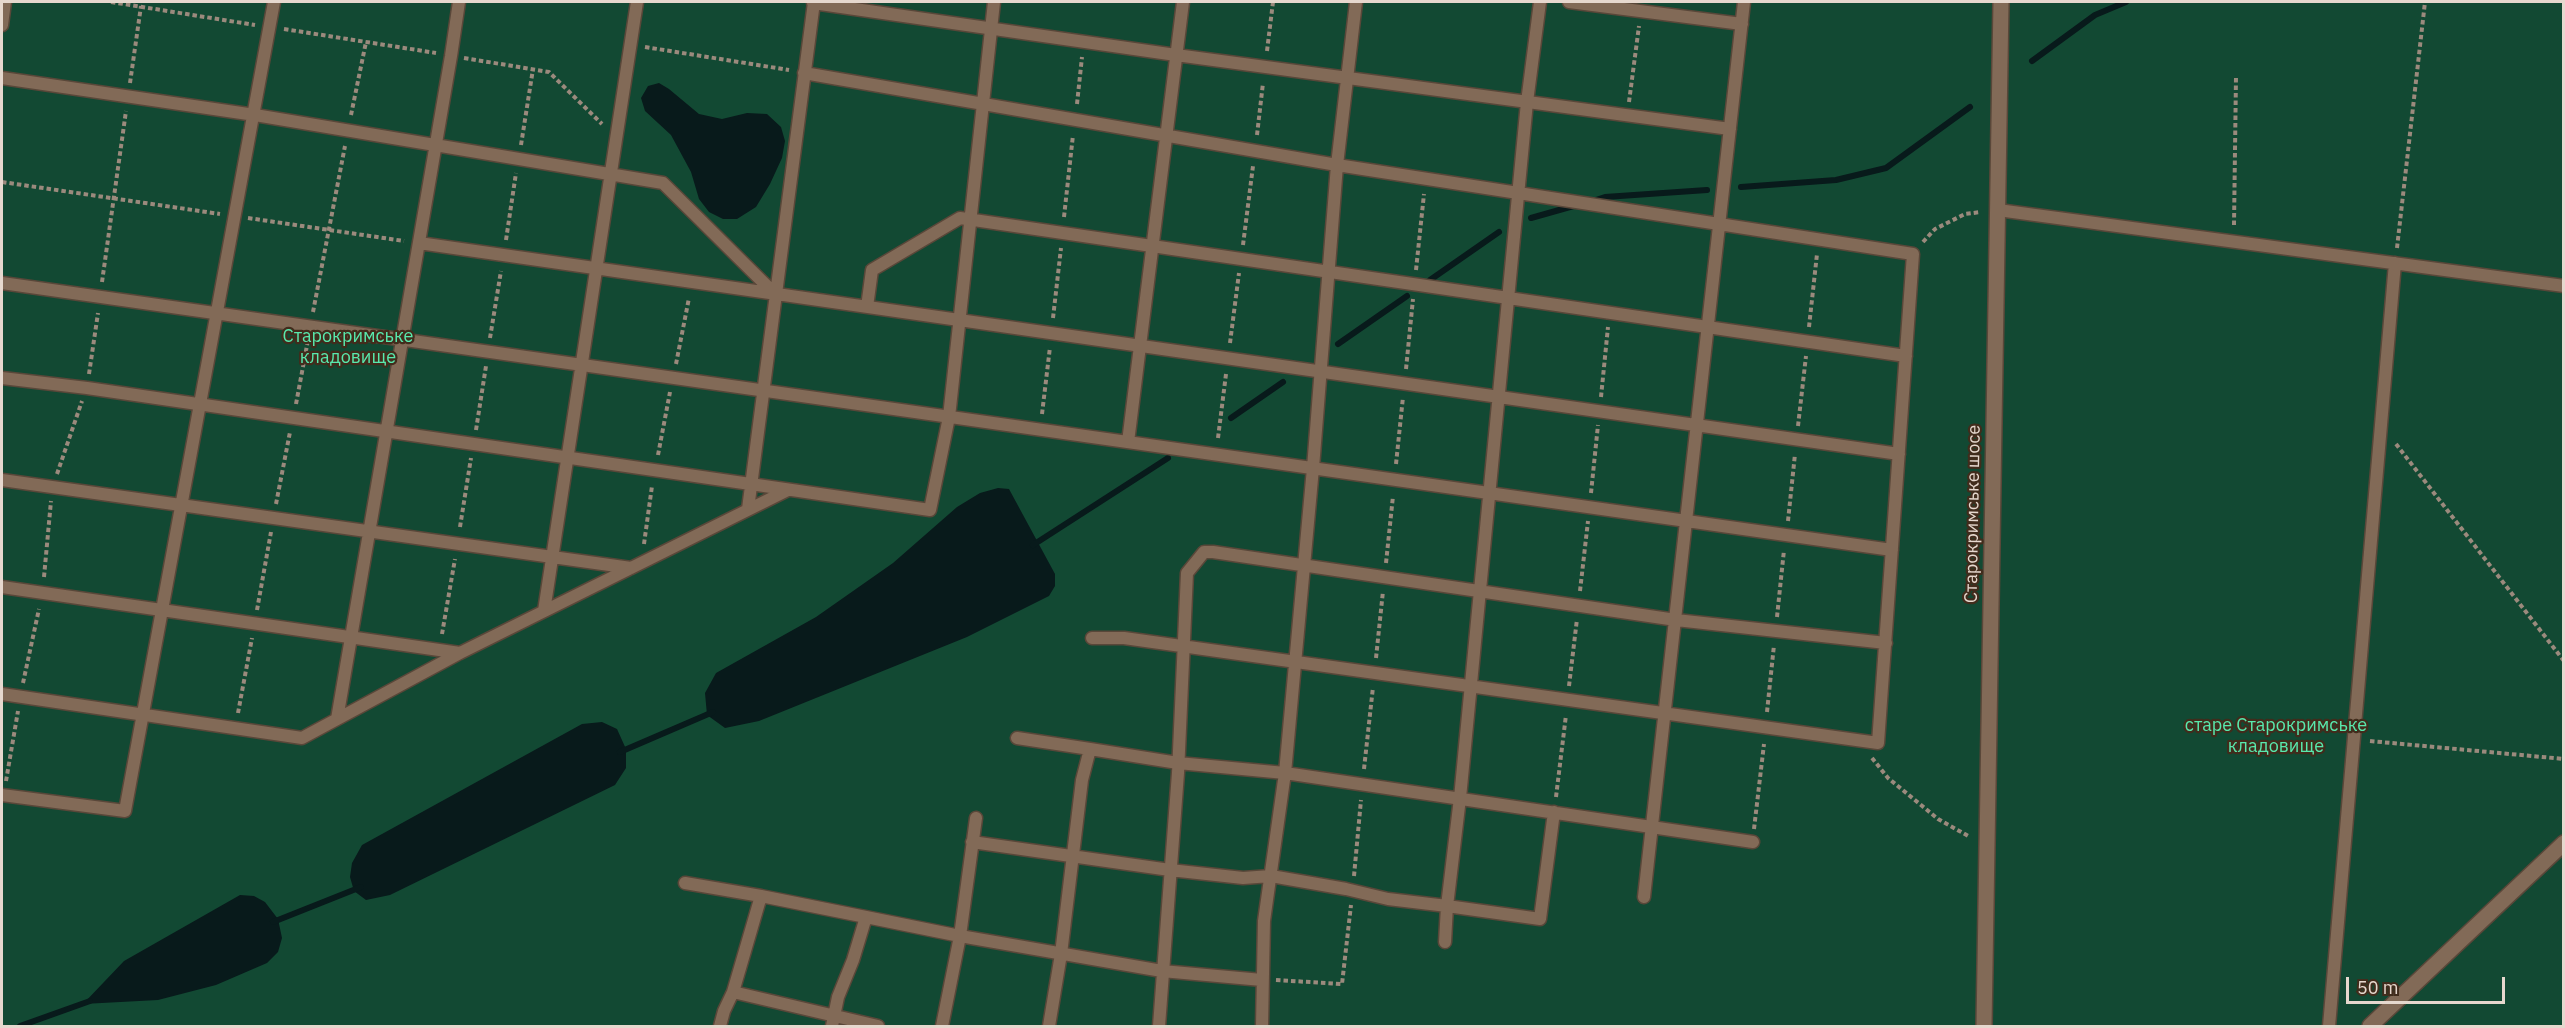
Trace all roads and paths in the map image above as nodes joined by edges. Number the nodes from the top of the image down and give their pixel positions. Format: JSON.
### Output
{"nodes":[{"id":1,"x":5,"y":2,"type":"edge"},
{"id":2,"x":111,"y":2,"type":"edge"},
{"id":3,"x":274,"y":2,"type":"edge"},
{"id":4,"x":459,"y":2,"type":"edge"},
{"id":5,"x":637,"y":2,"type":"edge"},
{"id":6,"x":814,"y":2,"type":"edge"},
{"id":7,"x":994,"y":2,"type":"edge"},
{"id":8,"x":1183,"y":2,"type":"edge"},
{"id":9,"x":1273,"y":2,"type":"edge"},
{"id":10,"x":1356,"y":2,"type":"edge"},
{"id":11,"x":1540,"y":2,"type":"edge"},
{"id":12,"x":1569,"y":2,"type":"edge"},
{"id":13,"x":1744,"y":2,"type":"edge"},
{"id":14,"x":2001,"y":2,"type":"edge"},
{"id":15,"x":2425,"y":2,"type":"edge"},
{"id":16,"x":141,"y":6,"type":"junction"},
{"id":17,"x":1641,"y":11,"type":"junction"},
{"id":18,"x":1742,"y":24,"type":"junction"},
{"id":19,"x":2,"y":25,"type":"edge"},
{"id":20,"x":271,"y":27,"type":"junction"},
{"id":21,"x":991,"y":28,"type":"junction"},
{"id":22,"x":366,"y":42,"type":"junction"},
{"id":23,"x":630,"y":45,"type":"junction"},
{"id":24,"x":1176,"y":55,"type":"junction"},
{"id":25,"x":452,"y":56,"type":"junction"},
{"id":26,"x":1265,"y":67,"type":"junction"},
{"id":27,"x":804,"y":73,"type":"junction"},
{"id":28,"x":2236,"y":76,"type":"dead end"},
{"id":29,"x":2,"y":78,"type":"edge"},
{"id":30,"x":1347,"y":78,"type":"junction"},
{"id":31,"x":128,"y":96,"type":"junction"},
{"id":32,"x":983,"y":102,"type":"junction"},
{"id":33,"x":1527,"y":102,"type":"junction"},
{"id":34,"x":255,"y":115,"type":"junction"},
{"id":35,"x":1627,"y":115,"type":"junction"},
{"id":36,"x":1730,"y":129,"type":"junction"},
{"id":37,"x":348,"y":130,"type":"junction"},
{"id":38,"x":1166,"y":135,"type":"junction"},
{"id":39,"x":616,"y":139,"type":"junction"},
{"id":40,"x":436,"y":145,"type":"junction"},
{"id":41,"x":1255,"y":150,"type":"junction"},
{"id":42,"x":1337,"y":165,"type":"junction"},
{"id":43,"x":610,"y":174,"type":"junction"},
{"id":44,"x":1425,"y":179,"type":"junction"},
{"id":45,"x":2,"y":182,"type":"edge"},
{"id":46,"x":1518,"y":193,"type":"junction"},
{"id":47,"x":114,"y":198,"type":"junction"},
{"id":48,"x":1998,"y":210,"type":"junction"},
{"id":49,"x":236,"y":216,"type":"junction"},
{"id":50,"x":971,"y":219,"type":"junction"},
{"id":51,"x":1720,"y":223,"type":"junction"},
{"id":52,"x":329,"y":230,"type":"junction"},
{"id":53,"x":2234,"y":241,"type":"junction"},
{"id":54,"x":419,"y":243,"type":"junction"},
{"id":55,"x":1153,"y":245,"type":"junction"},
{"id":56,"x":1913,"y":254,"type":"junction"},
{"id":57,"x":1241,"y":258,"type":"junction"},
{"id":58,"x":2395,"y":263,"type":"junction"},
{"id":59,"x":596,"y":268,"type":"junction"},
{"id":60,"x":1328,"y":271,"type":"junction"},
{"id":61,"x":692,"y":282,"type":"junction"},
{"id":62,"x":2,"y":283,"type":"edge"},
{"id":63,"x":1414,"y":284,"type":"junction"},
{"id":64,"x":2564,"y":286,"type":"edge"},
{"id":65,"x":776,"y":294,"type":"junction"},
{"id":66,"x":100,"y":296,"type":"junction"},
{"id":67,"x":1508,"y":298,"type":"junction"},
{"id":68,"x":867,"y":307,"type":"junction"},
{"id":69,"x":218,"y":313,"type":"junction"},
{"id":70,"x":1609,"y":313,"type":"junction"},
{"id":71,"x":960,"y":320,"type":"junction"},
{"id":72,"x":310,"y":326,"type":"junction"},
{"id":73,"x":1708,"y":327,"type":"junction"},
{"id":74,"x":403,"y":340,"type":"junction"},
{"id":75,"x":1141,"y":346,"type":"junction"},
{"id":76,"x":1906,"y":356,"type":"junction"},
{"id":77,"x":1228,"y":359,"type":"junction"},
{"id":78,"x":581,"y":365,"type":"junction"},
{"id":79,"x":1320,"y":372,"type":"junction"},
{"id":80,"x":2,"y":378,"type":"edge"},
{"id":81,"x":673,"y":378,"type":"junction"},
{"id":82,"x":1404,"y":384,"type":"junction"},
{"id":83,"x":87,"y":388,"type":"junction"},
{"id":84,"x":763,"y":390,"type":"junction"},
{"id":85,"x":1499,"y":397,"type":"junction"},
{"id":86,"x":201,"y":405,"type":"junction"},
{"id":87,"x":1599,"y":411,"type":"junction"},
{"id":88,"x":950,"y":417,"type":"junction"},
{"id":89,"x":293,"y":418,"type":"junction"},
{"id":90,"x":2380,"y":424,"type":"junction"},
{"id":91,"x":1698,"y":425,"type":"junction"},
{"id":92,"x":387,"y":432,"type":"junction"},
{"id":93,"x":1128,"y":442,"type":"junction"},
{"id":94,"x":1899,"y":454,"type":"junction"},
{"id":95,"x":1216,"y":455,"type":"junction"},
{"id":96,"x":567,"y":458,"type":"junction"},
{"id":97,"x":1313,"y":468,"type":"junction"},
{"id":98,"x":655,"y":470,"type":"junction"},
{"id":99,"x":2,"y":480,"type":"edge"},
{"id":100,"x":1394,"y":480,"type":"junction"},
{"id":101,"x":751,"y":484,"type":"junction"},
{"id":102,"x":52,"y":488,"type":"junction"},
{"id":103,"x":788,"y":490,"type":"junction"},
{"id":104,"x":1490,"y":494,"type":"junction"},
{"id":105,"x":182,"y":505,"type":"junction"},
{"id":106,"x":1590,"y":507,"type":"junction"},
{"id":107,"x":748,"y":509,"type":"junction"},
{"id":108,"x":273,"y":517,"type":"junction"},
{"id":109,"x":1687,"y":521,"type":"junction"},
{"id":110,"x":370,"y":531,"type":"junction"},
{"id":111,"x":1892,"y":550,"type":"junction"},
{"id":112,"x":552,"y":557,"type":"junction"},
{"id":113,"x":636,"y":565,"type":"junction"},
{"id":114,"x":1303,"y":566,"type":"junction"},
{"id":115,"x":1384,"y":577,"type":"junction"},
{"id":116,"x":2,"y":587,"type":"edge"},
{"id":117,"x":1480,"y":591,"type":"junction"},
{"id":118,"x":43,"y":593,"type":"junction"},
{"id":119,"x":1578,"y":605,"type":"junction"},
{"id":120,"x":162,"y":610,"type":"junction"},
{"id":121,"x":544,"y":611,"type":"junction"},
{"id":122,"x":1676,"y":620,"type":"junction"},
{"id":123,"x":255,"y":623,"type":"junction"},
{"id":124,"x":351,"y":637,"type":"junction"},
{"id":125,"x":1092,"y":638,"type":"dead end"},
{"id":126,"x":1886,"y":643,"type":"junction"},
{"id":127,"x":1183,"y":647,"type":"junction"},
{"id":128,"x":460,"y":653,"type":"junction"},
{"id":129,"x":2564,"y":661,"type":"edge"},
{"id":130,"x":1294,"y":662,"type":"junction"},
{"id":131,"x":1374,"y":673,"type":"junction"},
{"id":132,"x":1471,"y":687,"type":"junction"},
{"id":133,"x":2,"y":693,"type":"edge"},
{"id":134,"x":21,"y":696,"type":"junction"},
{"id":135,"x":1567,"y":700,"type":"junction"},
{"id":136,"x":143,"y":714,"type":"junction"},
{"id":137,"x":1666,"y":714,"type":"junction"},
{"id":138,"x":337,"y":719,"type":"junction"},
{"id":139,"x":236,"y":728,"type":"junction"},
{"id":140,"x":1017,"y":738,"type":"dead end"},
{"id":141,"x":2352,"y":739,"type":"junction"},
{"id":142,"x":1859,"y":741,"type":"junction"},
{"id":143,"x":1090,"y":749,"type":"junction"},
{"id":144,"x":2564,"y":759,"type":"edge"},
{"id":145,"x":1178,"y":763,"type":"junction"},
{"id":146,"x":1285,"y":773,"type":"junction"},
{"id":147,"x":1363,"y":784,"type":"junction"},
{"id":148,"x":3,"y":795,"type":"edge"},
{"id":149,"x":1460,"y":798,"type":"junction"},
{"id":150,"x":1554,"y":812,"type":"junction"},
{"id":151,"x":976,"y":818,"type":"dead end"},
{"id":152,"x":1653,"y":827,"type":"junction"},
{"id":153,"x":972,"y":842,"type":"junction"},
{"id":154,"x":1753,"y":842,"type":"dead end"},
{"id":155,"x":2564,"y":843,"type":"edge"},
{"id":156,"x":1987,"y":847,"type":"junction"},
{"id":157,"x":1073,"y":858,"type":"junction"},
{"id":158,"x":1170,"y":870,"type":"junction"},
{"id":159,"x":1271,"y":876,"type":"junction"},
{"id":160,"x":685,"y":883,"type":"dead end"},
{"id":161,"x":1353,"y":891,"type":"junction"},
{"id":162,"x":761,"y":896,"type":"junction"},
{"id":163,"x":1644,"y":897,"type":"dead end"},
{"id":164,"x":1447,"y":906,"type":"junction"},
{"id":165,"x":866,"y":916,"type":"junction"},
{"id":166,"x":960,"y":936,"type":"junction"},
{"id":167,"x":1444,"y":942,"type":"dead end"},
{"id":168,"x":1061,"y":954,"type":"junction"},
{"id":169,"x":1162,"y":971,"type":"junction"},
{"id":170,"x":1262,"y":980,"type":"junction"},
{"id":171,"x":733,"y":992,"type":"junction"},
{"id":172,"x":833,"y":1021,"type":"edge"},
{"id":173,"x":720,"y":1026,"type":"edge"},
{"id":174,"x":878,"y":1026,"type":"edge"},
{"id":175,"x":942,"y":1026,"type":"edge"},
{"id":176,"x":1049,"y":1026,"type":"edge"},
{"id":177,"x":1159,"y":1026,"type":"edge"},
{"id":178,"x":1262,"y":1026,"type":"edge"},
{"id":179,"x":1984,"y":1026,"type":"edge"},
{"id":180,"x":2329,"y":1026,"type":"edge"},
{"id":181,"x":2370,"y":1026,"type":"edge"}],
"edges":[{"from":1,"to":19,"type":"lane"},
{"from":2,"to":16,"type":"path"},
{"from":3,"to":20,"type":"lane"},
{"from":4,"to":25,"type":"lane"},
{"from":5,"to":23,"type":"lane"},
{"from":6,"to":21,"type":"lane"},
{"from":6,"to":27,"type":"lane"},
{"from":7,"to":21,"type":"lane"},
{"from":8,"to":24,"type":"lane"},
{"from":9,"to":26,"type":"path"},
{"from":10,"to":30,"type":"lane"},
{"from":11,"to":33,"type":"lane"},
{"from":12,"to":17,"type":"lane"},
{"from":13,"to":18,"type":"lane"},
{"from":14,"to":48,"type":"street","name":"Старокримське шосе"},
{"from":15,"to":58,"type":"path"},
{"from":16,"to":20,"type":"path"},
{"from":16,"to":31,"type":"path"},
{"from":17,"to":18,"type":"lane"},
{"from":17,"to":35,"type":"path"},
{"from":18,"to":36,"type":"lane"},
{"from":20,"to":22,"type":"path"},
{"from":20,"to":34,"type":"lane"},
{"from":21,"to":24,"type":"lane"},
{"from":21,"to":32,"type":"lane"},
{"from":22,"to":25,"type":"path"},
{"from":22,"to":37,"type":"path"},
{"from":23,"to":27,"type":"path"},
{"from":23,"to":39,"type":"lane"},
{"from":24,"to":26,"type":"lane"},
{"from":24,"to":38,"type":"lane"},
{"from":25,"to":39,"type":"path"},
{"from":25,"to":40,"type":"lane"},
{"from":26,"to":30,"type":"lane"},
{"from":26,"to":41,"type":"path"},
{"from":27,"to":32,"type":"lane"},
{"from":27,"to":65,"type":"lane"},
{"from":28,"to":53,"type":"path"},
{"from":29,"to":31,"type":"lane"},
{"from":30,"to":33,"type":"lane"},
{"from":30,"to":42,"type":"lane"},
{"from":31,"to":34,"type":"lane"},
{"from":31,"to":47,"type":"path"},
{"from":32,"to":38,"type":"lane"},
{"from":32,"to":50,"type":"lane"},
{"from":33,"to":35,"type":"lane"},
{"from":33,"to":46,"type":"lane"},
{"from":34,"to":37,"type":"lane"},
{"from":34,"to":49,"type":"lane"},
{"from":35,"to":36,"type":"lane"},
{"from":36,"to":51,"type":"lane"},
{"from":37,"to":40,"type":"lane"},
{"from":37,"to":52,"type":"path"},
{"from":38,"to":41,"type":"lane"},
{"from":38,"to":55,"type":"lane"},
{"from":39,"to":43,"type":"lane"},
{"from":40,"to":43,"type":"lane"},
{"from":40,"to":54,"type":"lane"},
{"from":41,"to":42,"type":"lane"},
{"from":41,"to":57,"type":"path"},
{"from":42,"to":44,"type":"lane"},
{"from":42,"to":60,"type":"lane"},
{"from":43,"to":59,"type":"lane"},
{"from":43,"to":65,"type":"lane"},
{"from":44,"to":46,"type":"lane"},
{"from":44,"to":63,"type":"path"},
{"from":45,"to":47,"type":"path"},
{"from":46,"to":51,"type":"lane"},
{"from":46,"to":67,"type":"lane"},
{"from":47,"to":49,"type":"path"},
{"from":47,"to":66,"type":"path"},
{"from":48,"to":53,"type":"lane"},
{"from":48,"to":56,"type":"path"},
{"from":48,"to":156,"type":"street","name":"Старокримське шосе"},
{"from":49,"to":52,"type":"path"},
{"from":49,"to":69,"type":"lane"},
{"from":50,"to":55,"type":"lane"},
{"from":50,"to":68,"type":"lane"},
{"from":50,"to":71,"type":"lane"},
{"from":51,"to":56,"type":"lane"},
{"from":51,"to":73,"type":"lane"},
{"from":52,"to":54,"type":"path"},
{"from":52,"to":72,"type":"path"},
{"from":53,"to":58,"type":"lane"},
{"from":54,"to":59,"type":"lane"},
{"from":54,"to":74,"type":"lane"},
{"from":55,"to":57,"type":"lane"},
{"from":55,"to":75,"type":"lane"},
{"from":56,"to":76,"type":"lane"},
{"from":57,"to":60,"type":"lane"},
{"from":57,"to":77,"type":"path"},
{"from":58,"to":64,"type":"lane"},
{"from":58,"to":90,"type":"lane"},
{"from":59,"to":61,"type":"lane"},
{"from":59,"to":78,"type":"lane"},
{"from":60,"to":63,"type":"lane"},
{"from":60,"to":79,"type":"lane"},
{"from":61,"to":65,"type":"lane"},
{"from":61,"to":81,"type":"path"},
{"from":62,"to":66,"type":"lane"},
{"from":63,"to":67,"type":"lane"},
{"from":63,"to":82,"type":"path"},
{"from":65,"to":68,"type":"lane"},
{"from":65,"to":84,"type":"lane"},
{"from":66,"to":69,"type":"lane"},
{"from":66,"to":83,"type":"path"},
{"from":67,"to":70,"type":"lane"},
{"from":67,"to":85,"type":"lane"},
{"from":68,"to":71,"type":"lane"},
{"from":69,"to":72,"type":"lane"},
{"from":69,"to":86,"type":"lane"},
{"from":70,"to":73,"type":"lane"},
{"from":70,"to":87,"type":"path"},
{"from":71,"to":75,"type":"lane"},
{"from":71,"to":88,"type":"lane"},
{"from":72,"to":74,"type":"lane"},
{"from":72,"to":89,"type":"path"},
{"from":73,"to":76,"type":"lane"},
{"from":73,"to":91,"type":"lane"},
{"from":74,"to":78,"type":"lane"},
{"from":74,"to":92,"type":"lane"},
{"from":75,"to":77,"type":"lane"},
{"from":75,"to":93,"type":"lane"},
{"from":76,"to":94,"type":"lane"},
{"from":77,"to":79,"type":"lane"},
{"from":77,"to":95,"type":"path"},
{"from":78,"to":81,"type":"lane"},
{"from":78,"to":96,"type":"lane"},
{"from":79,"to":82,"type":"lane"},
{"from":79,"to":97,"type":"lane"},
{"from":80,"to":83,"type":"lane"},
{"from":81,"to":84,"type":"lane"},
{"from":81,"to":98,"type":"path"},
{"from":82,"to":85,"type":"lane"},
{"from":82,"to":100,"type":"path"},
{"from":83,"to":86,"type":"lane"},
{"from":83,"to":102,"type":"path"},
{"from":84,"to":88,"type":"lane"},
{"from":84,"to":101,"type":"lane"},
{"from":85,"to":87,"type":"lane"},
{"from":85,"to":104,"type":"lane"},
{"from":86,"to":89,"type":"lane"},
{"from":86,"to":105,"type":"lane"},
{"from":87,"to":91,"type":"lane"},
{"from":87,"to":106,"type":"path"},
{"from":88,"to":93,"type":"lane"},
{"from":88,"to":103,"type":"lane"},
{"from":89,"to":92,"type":"lane"},
{"from":89,"to":108,"type":"path"},
{"from":90,"to":129,"type":"path"},
{"from":90,"to":141,"type":"lane"},
{"from":91,"to":94,"type":"lane"},
{"from":91,"to":109,"type":"lane"},
{"from":92,"to":96,"type":"lane"},
{"from":92,"to":110,"type":"lane"},
{"from":93,"to":95,"type":"lane"},
{"from":94,"to":111,"type":"lane"},
{"from":95,"to":97,"type":"lane"},
{"from":96,"to":98,"type":"lane"},
{"from":96,"to":112,"type":"lane"},
{"from":97,"to":100,"type":"lane"},
{"from":97,"to":114,"type":"lane"},
{"from":98,"to":101,"type":"lane"},
{"from":98,"to":113,"type":"path"},
{"from":99,"to":102,"type":"lane"},
{"from":100,"to":104,"type":"lane"},
{"from":100,"to":115,"type":"path"},
{"from":101,"to":103,"type":"lane"},
{"from":101,"to":107,"type":"lane"},
{"from":102,"to":105,"type":"lane"},
{"from":102,"to":118,"type":"path"},
{"from":103,"to":107,"type":"lane"},
{"from":104,"to":106,"type":"lane"},
{"from":104,"to":117,"type":"lane"},
{"from":105,"to":108,"type":"lane"},
{"from":105,"to":120,"type":"lane"},
{"from":106,"to":109,"type":"lane"},
{"from":106,"to":119,"type":"path"},
{"from":107,"to":113,"type":"lane"},
{"from":108,"to":110,"type":"lane"},
{"from":108,"to":123,"type":"path"},
{"from":109,"to":111,"type":"lane"},
{"from":109,"to":122,"type":"lane"},
{"from":110,"to":112,"type":"lane"},
{"from":110,"to":124,"type":"lane"},
{"from":111,"to":126,"type":"lane"},
{"from":112,"to":113,"type":"lane"},
{"from":112,"to":121,"type":"lane"},
{"from":113,"to":121,"type":"lane"},
{"from":114,"to":115,"type":"lane"},
{"from":114,"to":127,"type":"lane"},
{"from":114,"to":130,"type":"lane"},
{"from":115,"to":117,"type":"lane"},
{"from":115,"to":131,"type":"path"},
{"from":116,"to":118,"type":"lane"},
{"from":117,"to":119,"type":"lane"},
{"from":117,"to":132,"type":"lane"},
{"from":118,"to":120,"type":"lane"},
{"from":118,"to":134,"type":"path"},
{"from":119,"to":122,"type":"lane"},
{"from":119,"to":135,"type":"path"},
{"from":120,"to":123,"type":"lane"},
{"from":120,"to":136,"type":"lane"},
{"from":121,"to":128,"type":"lane"},
{"from":122,"to":126,"type":"lane"},
{"from":122,"to":137,"type":"lane"},
{"from":123,"to":124,"type":"lane"},
{"from":123,"to":139,"type":"path"},
{"from":124,"to":128,"type":"lane"},
{"from":124,"to":138,"type":"lane"},
{"from":125,"to":127,"type":"lane"},
{"from":126,"to":142,"type":"lane"},
{"from":127,"to":130,"type":"lane"},
{"from":127,"to":145,"type":"lane"},
{"from":128,"to":138,"type":"lane"},
{"from":130,"to":131,"type":"lane"},
{"from":130,"to":146,"type":"lane"},
{"from":131,"to":132,"type":"lane"},
{"from":131,"to":147,"type":"path"},
{"from":132,"to":135,"type":"lane"},
{"from":132,"to":149,"type":"lane"},
{"from":133,"to":134,"type":"lane"},
{"from":134,"to":136,"type":"lane"},
{"from":134,"to":148,"type":"path"},
{"from":135,"to":137,"type":"lane"},
{"from":135,"to":150,"type":"path"},
{"from":136,"to":139,"type":"lane"},
{"from":136,"to":148,"type":"lane"},
{"from":137,"to":142,"type":"lane"},
{"from":137,"to":152,"type":"lane"},
{"from":138,"to":139,"type":"lane"},
{"from":140,"to":143,"type":"lane"},
{"from":141,"to":144,"type":"path"},
{"from":141,"to":180,"type":"lane"},
{"from":142,"to":156,"type":"path"},
{"from":143,"to":145,"type":"lane"},
{"from":143,"to":157,"type":"lane"},
{"from":145,"to":146,"type":"lane"},
{"from":145,"to":158,"type":"lane"},
{"from":146,"to":147,"type":"lane"},
{"from":146,"to":159,"type":"lane"},
{"from":147,"to":149,"type":"lane"},
{"from":147,"to":161,"type":"path"},
{"from":149,"to":150,"type":"lane"},
{"from":149,"to":164,"type":"lane"},
{"from":150,"to":152,"type":"lane"},
{"from":150,"to":164,"type":"lane"},
{"from":151,"to":153,"type":"lane"},
{"from":152,"to":154,"type":"lane"},
{"from":152,"to":163,"type":"lane"},
{"from":153,"to":157,"type":"lane"},
{"from":153,"to":166,"type":"lane"},
{"from":155,"to":181,"type":"street"},
{"from":156,"to":179,"type":"street","name":"Старокримське шосе"},
{"from":157,"to":158,"type":"lane"},
{"from":157,"to":168,"type":"lane"},
{"from":158,"to":159,"type":"lane"},
{"from":158,"to":169,"type":"lane"},
{"from":159,"to":161,"type":"lane"},
{"from":159,"to":170,"type":"lane"},
{"from":160,"to":162,"type":"lane"},
{"from":161,"to":164,"type":"lane"},
{"from":161,"to":170,"type":"path"},
{"from":162,"to":165,"type":"lane"},
{"from":162,"to":171,"type":"lane"},
{"from":164,"to":167,"type":"lane"},
{"from":165,"to":166,"type":"lane"},
{"from":165,"to":172,"type":"lane"},
{"from":166,"to":168,"type":"lane"},
{"from":166,"to":175,"type":"lane"},
{"from":168,"to":169,"type":"lane"},
{"from":168,"to":176,"type":"lane"},
{"from":169,"to":170,"type":"lane"},
{"from":169,"to":177,"type":"lane"},
{"from":170,"to":178,"type":"lane"},
{"from":171,"to":172,"type":"lane"},
{"from":171,"to":173,"type":"lane"},
{"from":172,"to":174,"type":"lane"}]}
